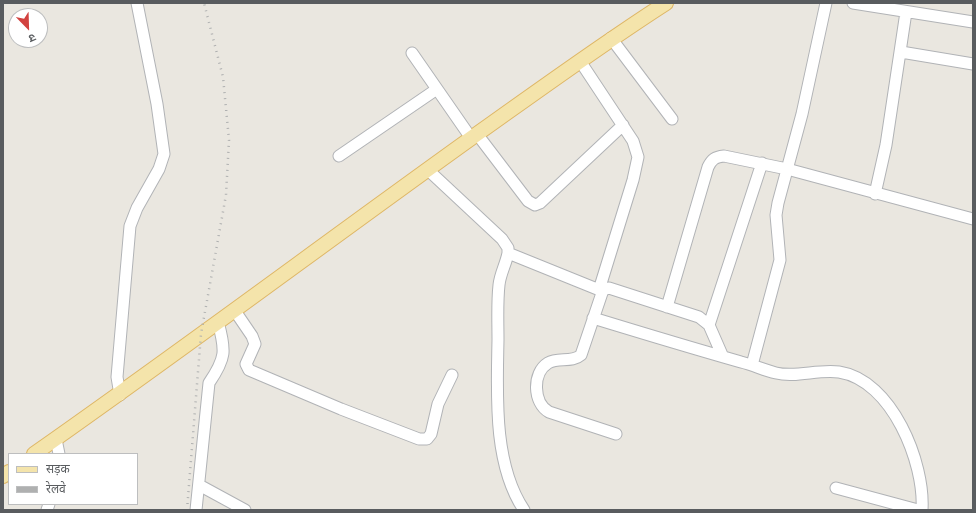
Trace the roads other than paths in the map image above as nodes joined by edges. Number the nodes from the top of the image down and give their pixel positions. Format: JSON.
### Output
{"nodes":[{"id":1,"x":137,"y":3,"type":"edge"},
{"id":2,"x":666,"y":3,"type":"edge"},
{"id":3,"x":826,"y":3,"type":"edge"},
{"id":4,"x":853,"y":3,"type":"edge"},
{"id":5,"x":906,"y":12,"type":"junction"},
{"id":6,"x":973,"y":22,"type":"edge"},
{"id":7,"x":612,"y":38,"type":"junction"},
{"id":8,"x":901,"y":52,"type":"junction"},
{"id":9,"x":412,"y":53,"type":"dead end"},
{"id":10,"x":580,"y":61,"type":"junction"},
{"id":11,"x":973,"y":64,"type":"edge"},
{"id":12,"x":437,"y":89,"type":"junction"},
{"id":13,"x":672,"y":119,"type":"dead end"},
{"id":14,"x":623,"y":125,"type":"junction"},
{"id":15,"x":474,"y":136,"type":"junction"},
{"id":16,"x":339,"y":156,"type":"dead end"},
{"id":17,"x":762,"y":163,"type":"junction"},
{"id":18,"x":427,"y":169,"type":"junction"},
{"id":19,"x":787,"y":169,"type":"junction"},
{"id":20,"x":875,"y":194,"type":"junction"},
{"id":21,"x":973,"y":219,"type":"edge"},
{"id":22,"x":508,"y":253,"type":"junction"},
{"id":23,"x":600,"y":291,"type":"junction"},
{"id":24,"x":667,"y":307,"type":"junction"},
{"id":25,"x":235,"y":311,"type":"junction"},
{"id":26,"x":593,"y":318,"type":"junction"},
{"id":27,"x":218,"y":322,"type":"junction"},
{"id":28,"x":710,"y":325,"type":"junction"},
{"id":29,"x":723,"y":357,"type":"junction"},
{"id":30,"x":752,"y":365,"type":"junction"},
{"id":31,"x":452,"y":375,"type":"dead end"},
{"id":32,"x":120,"y":394,"type":"junction"},
{"id":33,"x":616,"y":434,"type":"dead end"},
{"id":34,"x":56,"y":439,"type":"junction"},
{"id":35,"x":35,"y":453,"type":"edge"},
{"id":36,"x":59,"y":453,"type":"edge"},
{"id":37,"x":199,"y":486,"type":"junction"},
{"id":38,"x":836,"y":488,"type":"dead end"},
{"id":39,"x":196,"y":510,"type":"edge"},
{"id":40,"x":245,"y":510,"type":"edge"},
{"id":41,"x":524,"y":510,"type":"edge"},
{"id":42,"x":918,"y":510,"type":"edge"},
{"id":43,"x":922,"y":510,"type":"edge"}],
"edges":[{"from":1,"to":32,"type":"street"},
{"from":2,"to":7,"type":"main road"},
{"from":3,"to":19,"type":"street"},
{"from":4,"to":5,"type":"street"},
{"from":5,"to":6,"type":"street"},
{"from":5,"to":8,"type":"street"},
{"from":7,"to":10,"type":"main road"},
{"from":7,"to":13,"type":"street"},
{"from":8,"to":11,"type":"street"},
{"from":8,"to":20,"type":"street"},
{"from":9,"to":12,"type":"street"},
{"from":10,"to":14,"type":"street"},
{"from":10,"to":15,"type":"main road"},
{"from":12,"to":15,"type":"street"},
{"from":12,"to":16,"type":"street"},
{"from":14,"to":15,"type":"street"},
{"from":14,"to":23,"type":"street"},
{"from":15,"to":18,"type":"main road"},
{"from":17,"to":19,"type":"street"},
{"from":17,"to":24,"type":"street"},
{"from":17,"to":28,"type":"street"},
{"from":18,"to":22,"type":"street"},
{"from":18,"to":25,"type":"main road"},
{"from":19,"to":20,"type":"street"},
{"from":19,"to":30,"type":"street"},
{"from":20,"to":21,"type":"street"},
{"from":22,"to":23,"type":"street"},
{"from":22,"to":41,"type":"street"},
{"from":23,"to":24,"type":"street"},
{"from":23,"to":26,"type":"street"},
{"from":24,"to":28,"type":"street"},
{"from":25,"to":27,"type":"main road"},
{"from":25,"to":31,"type":"street"},
{"from":26,"to":29,"type":"street"},
{"from":26,"to":33,"type":"street"},
{"from":27,"to":32,"type":"main road"},
{"from":27,"to":37,"type":"street"},
{"from":28,"to":29,"type":"street"},
{"from":29,"to":30,"type":"street"},
{"from":30,"to":43,"type":"street"},
{"from":32,"to":34,"type":"main road"},
{"from":34,"to":35,"type":"main road"},
{"from":34,"to":36,"type":"street"},
{"from":37,"to":39,"type":"street"},
{"from":37,"to":40,"type":"street"},
{"from":38,"to":42,"type":"street"}]}
